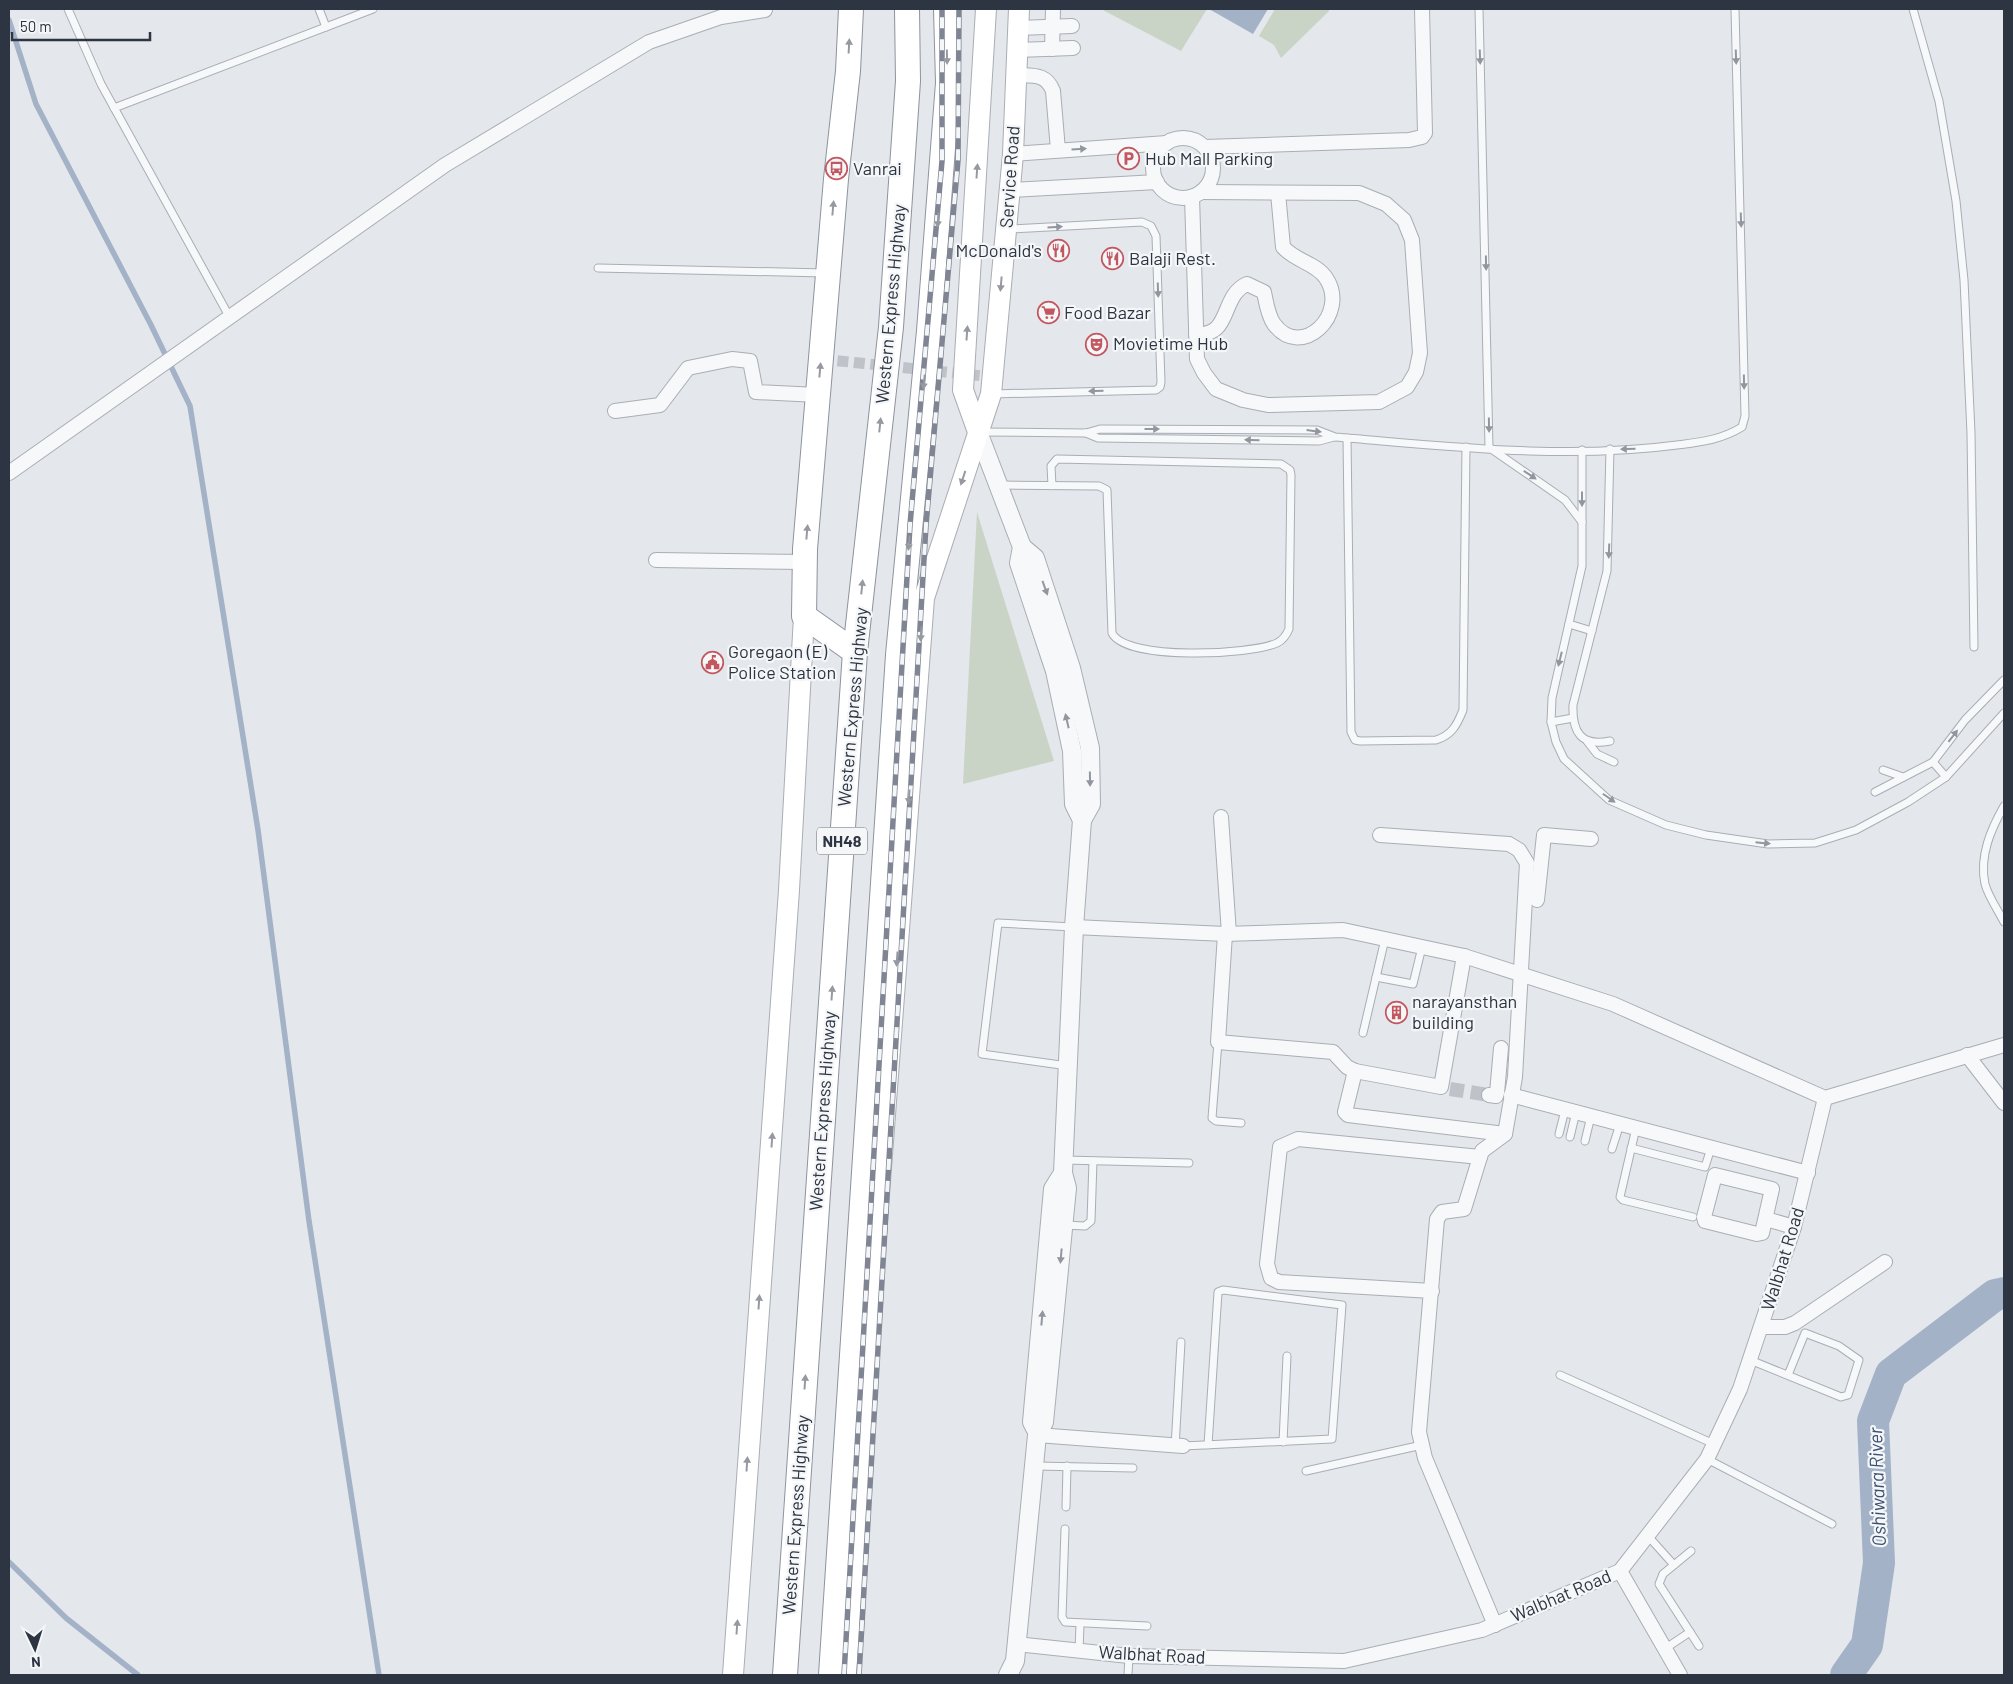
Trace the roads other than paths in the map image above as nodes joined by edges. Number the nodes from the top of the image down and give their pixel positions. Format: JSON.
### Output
{"nodes":[{"id":1,"x":68,"y":9,"type":"edge"},
{"id":2,"x":319,"y":9,"type":"edge"},
{"id":3,"x":373,"y":9,"type":"edge"},
{"id":4,"x":851,"y":9,"type":"edge"},
{"id":5,"x":907,"y":9,"type":"edge"},
{"id":6,"x":946,"y":9,"type":"edge"},
{"id":7,"x":986,"y":9,"type":"edge"},
{"id":8,"x":1053,"y":9,"type":"edge"},
{"id":9,"x":1422,"y":9,"type":"edge"},
{"id":10,"x":1478,"y":9,"type":"edge"},
{"id":11,"x":1735,"y":9,"type":"edge"},
{"id":12,"x":1913,"y":9,"type":"edge"},
{"id":13,"x":765,"y":10,"type":"dead end"},
{"id":14,"x":1019,"y":18,"type":"edge"},
{"id":15,"x":1072,"y":26,"type":"dead end"},
{"id":16,"x":326,"y":27,"type":"junction"},
{"id":17,"x":1051,"y":27,"type":"junction"},
{"id":18,"x":1072,"y":48,"type":"dead end"},
{"id":19,"x":1052,"y":49,"type":"junction"},
{"id":20,"x":1017,"y":50,"type":"junction"},
{"id":21,"x":1016,"y":75,"type":"junction"},
{"id":22,"x":114,"y":108,"type":"junction"},
{"id":23,"x":1167,"y":142,"type":"junction"},
{"id":24,"x":1205,"y":147,"type":"junction"},
{"id":25,"x":1058,"y":150,"type":"junction"},
{"id":26,"x":1013,"y":154,"type":"junction"},
{"id":27,"x":1157,"y":182,"type":"junction"},
{"id":28,"x":1010,"y":190,"type":"junction"},
{"id":29,"x":1278,"y":192,"type":"junction"},
{"id":30,"x":1197,"y":194,"type":"junction"},
{"id":31,"x":1006,"y":229,"type":"junction"},
{"id":32,"x":598,"y":268,"type":"dead end"},
{"id":33,"x":828,"y":274,"type":"junction"},
{"id":34,"x":229,"y":316,"type":"junction"},
{"id":35,"x":1196,"y":334,"type":"junction"},
{"id":36,"x":991,"y":394,"type":"junction"},
{"id":37,"x":818,"y":395,"type":"junction"},
{"id":38,"x":615,"y":411,"type":"dead end"},
{"id":39,"x":978,"y":432,"type":"junction"},
{"id":40,"x":1086,"y":433,"type":"junction"},
{"id":41,"x":1335,"y":436,"type":"junction"},
{"id":42,"x":1347,"y":438,"type":"junction"},
{"id":43,"x":1466,"y":447,"type":"junction"},
{"id":44,"x":1490,"y":448,"type":"junction"},
{"id":45,"x":1610,"y":449,"type":"junction"},
{"id":46,"x":1582,"y":450,"type":"junction"},
{"id":47,"x":9,"y":473,"type":"edge"},
{"id":48,"x":999,"y":485,"type":"junction"},
{"id":49,"x":1052,"y":486,"type":"junction"},
{"id":50,"x":1582,"y":523,"type":"junction"},
{"id":51,"x":656,"y":560,"type":"dead end"},
{"id":52,"x":805,"y":562,"type":"junction"},
{"id":53,"x":804,"y":616,"type":"junction"},
{"id":54,"x":1569,"y":624,"type":"junction"},
{"id":55,"x":1592,"y":630,"type":"junction"},
{"id":56,"x":1974,"y":647,"type":"dead end"},
{"id":57,"x":855,"y":652,"type":"junction"},
{"id":58,"x":1063,"y":669,"type":"junction"},
{"id":59,"x":2004,"y":680,"type":"edge"},
{"id":60,"x":2004,"y":713,"type":"edge"},
{"id":61,"x":1573,"y":718,"type":"junction"},
{"id":62,"x":1551,"y":722,"type":"junction"},
{"id":63,"x":1586,"y":741,"type":"junction"},
{"id":64,"x":1610,"y":741,"type":"dead end"},
{"id":65,"x":1090,"y":748,"type":"junction"},
{"id":66,"x":1072,"y":751,"type":"junction"},
{"id":67,"x":1614,"y":762,"type":"dead end"},
{"id":68,"x":1933,"y":762,"type":"junction"},
{"id":69,"x":1883,"y":770,"type":"dead end"},
{"id":70,"x":1903,"y":777,"type":"junction"},
{"id":71,"x":1946,"y":778,"type":"junction"},
{"id":72,"x":1875,"y":792,"type":"dead end"},
{"id":73,"x":2004,"y":806,"type":"edge"},
{"id":74,"x":1221,"y":816,"type":"dead end"},
{"id":75,"x":1082,"y":820,"type":"junction"},
{"id":76,"x":1380,"y":835,"type":"dead end"},
{"id":77,"x":1591,"y":839,"type":"dead end"},
{"id":78,"x":1533,"y":876,"type":"junction"},
{"id":79,"x":1537,"y":900,"type":"dead end"},
{"id":80,"x":2004,"y":922,"type":"edge"},
{"id":81,"x":1074,"y":927,"type":"junction"},
{"id":82,"x":1227,"y":934,"type":"junction"},
{"id":83,"x":1385,"y":939,"type":"junction"},
{"id":84,"x":1422,"y":947,"type":"junction"},
{"id":85,"x":1464,"y":956,"type":"junction"},
{"id":86,"x":1521,"y":973,"type":"junction"},
{"id":87,"x":1376,"y":977,"type":"junction"},
{"id":88,"x":1363,"y":1033,"type":"dead end"},
{"id":89,"x":1218,"y":1042,"type":"junction"},
{"id":90,"x":2004,"y":1045,"type":"edge"},
{"id":91,"x":1501,"y":1048,"type":"dead end"},
{"id":92,"x":1967,"y":1056,"type":"junction"},
{"id":93,"x":1068,"y":1066,"type":"junction"},
{"id":94,"x":1355,"y":1071,"type":"junction"},
{"id":95,"x":1499,"y":1074,"type":"junction"},
{"id":96,"x":1515,"y":1077,"type":"junction"},
{"id":97,"x":1489,"y":1095,"type":"dead end"},
{"id":98,"x":1512,"y":1095,"type":"junction"},
{"id":99,"x":1825,"y":1098,"type":"junction"},
{"id":100,"x":2004,"y":1103,"type":"edge"},
{"id":101,"x":1570,"y":1111,"type":"junction"},
{"id":102,"x":1591,"y":1116,"type":"junction"},
{"id":103,"x":1241,"y":1123,"type":"dead end"},
{"id":104,"x":1620,"y":1124,"type":"junction"},
{"id":105,"x":1636,"y":1128,"type":"junction"},
{"id":106,"x":1505,"y":1134,"type":"junction"},
{"id":107,"x":1559,"y":1134,"type":"dead end"},
{"id":108,"x":1570,"y":1137,"type":"dead end"},
{"id":109,"x":1585,"y":1141,"type":"dead end"},
{"id":110,"x":1631,"y":1148,"type":"junction"},
{"id":111,"x":1711,"y":1148,"type":"junction"},
{"id":112,"x":1612,"y":1149,"type":"dead end"},
{"id":113,"x":1480,"y":1157,"type":"junction"},
{"id":114,"x":1093,"y":1160,"type":"junction"},
{"id":115,"x":1188,"y":1163,"type":"dead end"},
{"id":116,"x":1063,"y":1166,"type":"junction"},
{"id":117,"x":1808,"y":1174,"type":"junction"},
{"id":118,"x":1693,"y":1217,"type":"dead end"},
{"id":119,"x":1766,"y":1220,"type":"junction"},
{"id":120,"x":1064,"y":1225,"type":"junction"},
{"id":121,"x":1794,"y":1227,"type":"junction"},
{"id":122,"x":1885,"y":1262,"type":"dead end"},
{"id":123,"x":1432,"y":1291,"type":"junction"},
{"id":124,"x":1762,"y":1327,"type":"junction"},
{"id":125,"x":1046,"y":1342,"type":"junction"},
{"id":126,"x":1181,"y":1342,"type":"dead end"},
{"id":127,"x":1287,"y":1356,"type":"dead end"},
{"id":128,"x":1750,"y":1360,"type":"junction"},
{"id":129,"x":1560,"y":1375,"type":"dead end"},
{"id":130,"x":1788,"y":1375,"type":"junction"},
{"id":131,"x":1038,"y":1435,"type":"junction"},
{"id":132,"x":1283,"y":1442,"type":"junction"},
{"id":133,"x":1208,"y":1444,"type":"junction"},
{"id":134,"x":1714,"y":1444,"type":"junction"},
{"id":135,"x":1422,"y":1445,"type":"junction"},
{"id":136,"x":1179,"y":1446,"type":"junction"},
{"id":137,"x":1707,"y":1459,"type":"junction"},
{"id":138,"x":1036,"y":1466,"type":"junction"},
{"id":139,"x":1067,"y":1466,"type":"junction"},
{"id":140,"x":1133,"y":1468,"type":"dead end"},
{"id":141,"x":1306,"y":1471,"type":"dead end"},
{"id":142,"x":1066,"y":1507,"type":"dead end"},
{"id":143,"x":1832,"y":1524,"type":"dead end"},
{"id":144,"x":1065,"y":1529,"type":"dead end"},
{"id":145,"x":1648,"y":1536,"type":"junction"},
{"id":146,"x":1691,"y":1551,"type":"dead end"},
{"id":147,"x":1674,"y":1565,"type":"junction"},
{"id":148,"x":1620,"y":1571,"type":"junction"},
{"id":149,"x":1080,"y":1624,"type":"junction"},
{"id":150,"x":1495,"y":1624,"type":"junction"},
{"id":151,"x":1147,"y":1626,"type":"dead end"},
{"id":152,"x":1690,"y":1632,"type":"junction"},
{"id":153,"x":1699,"y":1646,"type":"dead end"},
{"id":154,"x":1666,"y":1648,"type":"junction"},
{"id":155,"x":1079,"y":1651,"type":"junction"},
{"id":156,"x":1129,"y":1656,"type":"junction"},
{"id":157,"x":1016,"y":1664,"type":"edge"},
{"id":158,"x":733,"y":1675,"type":"edge"},
{"id":159,"x":785,"y":1675,"type":"edge"},
{"id":160,"x":831,"y":1675,"type":"edge"},
{"id":161,"x":846,"y":1675,"type":"edge"},
{"id":162,"x":1128,"y":1675,"type":"edge"},
{"id":163,"x":1680,"y":1675,"type":"edge"}],
"edges":[{"from":1,"to":22,"type":"lane"},
{"from":2,"to":16,"type":"lane"},
{"from":3,"to":16,"type":"lane"},
{"from":33,"to":4,"type":"highway","one_way":true},
{"from":57,"to":5,"type":"highway","name":"Western Express Highway","number":"NH48","one_way":true},
{"from":6,"to":160,"type":"highway","number":"NH48","one_way":true},
{"from":39,"to":7,"type":"main road","one_way":true},
{"from":8,"to":17,"type":"street"},
{"from":9,"to":24,"type":"street"},
{"from":10,"to":44,"type":"lane","one_way":true},
{"from":11,"to":45,"type":"lane","one_way":true},
{"from":12,"to":56,"type":"lane"},
{"from":13,"to":34,"type":"street"},
{"from":14,"to":17,"type":"street"},
{"from":14,"to":20,"type":"main road","name":"Service Road"},
{"from":15,"to":17,"type":"street"},
{"from":16,"to":22,"type":"lane"},
{"from":17,"to":19,"type":"street"},
{"from":18,"to":19,"type":"street"},
{"from":19,"to":20,"type":"street"},
{"from":20,"to":21,"type":"main road","name":"Service Road"},
{"from":21,"to":25,"type":"street"},
{"from":21,"to":26,"type":"main road","name":"Service Road"},
{"from":22,"to":34,"type":"lane"},
{"from":23,"to":24,"type":"street"},
{"from":25,"to":23,"type":"street","one_way":true},
{"from":23,"to":27,"type":"street"},
{"from":24,"to":30,"type":"street"},
{"from":25,"to":26,"type":"street"},
{"from":26,"to":28,"type":"main road","name":"Service Road"},
{"from":27,"to":28,"type":"street"},
{"from":27,"to":30,"type":"street"},
{"from":28,"to":31,"type":"main road","name":"Service Road"},
{"from":29,"to":30,"type":"street"},
{"from":29,"to":35,"type":"street"},
{"from":29,"to":35,"type":"street"},
{"from":30,"to":35,"type":"street"},
{"from":31,"to":36,"type":"main road","name":"Service Road","one_way":true},
{"from":31,"to":36,"type":"lane","one_way":true},
{"from":32,"to":33,"type":"lane"},
{"from":37,"to":33,"type":"highway","one_way":true},
{"from":34,"to":47,"type":"street"},
{"from":36,"to":39,"type":"main road","name":"Service Road"},
{"from":37,"to":38,"type":"street"},
{"from":52,"to":37,"type":"highway","one_way":true},
{"from":39,"to":40,"type":"lane"},
{"from":39,"to":48,"type":"street"},
{"from":39,"to":161,"type":"main road","name":"Service Road","one_way":true},
{"from":41,"to":40,"type":"lane","one_way":true},
{"from":40,"to":41,"type":"lane","one_way":true},
{"from":41,"to":42,"type":"lane"},
{"from":42,"to":43,"type":"lane"},
{"from":42,"to":43,"type":"lane"},
{"from":43,"to":44,"type":"lane"},
{"from":44,"to":46,"type":"lane"},
{"from":44,"to":50,"type":"lane","one_way":true},
{"from":45,"to":46,"type":"lane"},
{"from":45,"to":55,"type":"lane","one_way":true},
{"from":46,"to":50,"type":"lane","one_way":true},
{"from":48,"to":49,"type":"lane"},
{"from":48,"to":58,"type":"street"},
{"from":49,"to":49,"type":"lane"},
{"from":50,"to":54,"type":"lane"},
{"from":51,"to":52,"type":"street"},
{"from":52,"to":53,"type":"highway"},
{"from":53,"to":57,"type":"highway"},
{"from":158,"to":53,"type":"main road","one_way":true},
{"from":54,"to":55,"type":"lane"},
{"from":54,"to":62,"type":"lane","one_way":true},
{"from":55,"to":61,"type":"lane"},
{"from":159,"to":57,"type":"highway","name":"Western Express Highway","number":"NH48","one_way":true},
{"from":58,"to":65,"type":"street"},
{"from":66,"to":58,"type":"street","one_way":true},
{"from":68,"to":59,"type":"lane","one_way":true},
{"from":60,"to":71,"type":"lane"},
{"from":61,"to":62,"type":"lane"},
{"from":61,"to":63,"type":"lane"},
{"from":62,"to":71,"type":"lane","one_way":true},
{"from":63,"to":64,"type":"lane"},
{"from":63,"to":67,"type":"lane"},
{"from":65,"to":66,"type":"street"},
{"from":65,"to":75,"type":"street","one_way":true},
{"from":66,"to":75,"type":"street"},
{"from":68,"to":70,"type":"lane"},
{"from":68,"to":71,"type":"lane"},
{"from":69,"to":70,"type":"lane"},
{"from":70,"to":72,"type":"lane"},
{"from":73,"to":80,"type":"lane"},
{"from":74,"to":82,"type":"street"},
{"from":75,"to":81,"type":"street"},
{"from":76,"to":78,"type":"street"},
{"from":77,"to":78,"type":"street"},
{"from":78,"to":79,"type":"street"},
{"from":78,"to":86,"type":"street"},
{"from":81,"to":82,"type":"street"},
{"from":81,"to":93,"type":"street"},
{"from":81,"to":93,"type":"lane"},
{"from":82,"to":83,"type":"street"},
{"from":82,"to":89,"type":"street"},
{"from":83,"to":84,"type":"street"},
{"from":83,"to":87,"type":"lane"},
{"from":84,"to":85,"type":"street"},
{"from":84,"to":87,"type":"lane"},
{"from":85,"to":86,"type":"street"},
{"from":85,"to":94,"type":"street"},
{"from":86,"to":96,"type":"street"},
{"from":86,"to":99,"type":"street"},
{"from":87,"to":88,"type":"lane"},
{"from":89,"to":94,"type":"street"},
{"from":89,"to":103,"type":"lane"},
{"from":90,"to":92,"type":"street"},
{"from":91,"to":95,"type":"street"},
{"from":92,"to":99,"type":"street"},
{"from":92,"to":100,"type":"street"},
{"from":93,"to":116,"type":"street"},
{"from":94,"to":106,"type":"street"},
{"from":95,"to":96,"type":"street"},
{"from":95,"to":97,"type":"street"},
{"from":96,"to":98,"type":"street"},
{"from":98,"to":101,"type":"street"},
{"from":98,"to":106,"type":"street"},
{"from":99,"to":117,"type":"street","name":"Walbhat Road"},
{"from":101,"to":102,"type":"street"},
{"from":101,"to":107,"type":"lane"},
{"from":101,"to":108,"type":"lane"},
{"from":102,"to":104,"type":"street"},
{"from":102,"to":109,"type":"lane"},
{"from":104,"to":105,"type":"street"},
{"from":104,"to":112,"type":"lane"},
{"from":105,"to":110,"type":"lane"},
{"from":105,"to":111,"type":"street"},
{"from":106,"to":113,"type":"street"},
{"from":110,"to":111,"type":"lane"},
{"from":110,"to":118,"type":"lane"},
{"from":111,"to":117,"type":"street"},
{"from":113,"to":123,"type":"street"},
{"from":113,"to":123,"type":"street"},
{"from":114,"to":115,"type":"lane"},
{"from":114,"to":116,"type":"lane"},
{"from":114,"to":120,"type":"lane"},
{"from":116,"to":120,"type":"street"},
{"from":125,"to":116,"type":"street","one_way":true},
{"from":117,"to":121,"type":"street","name":"Walbhat Road"},
{"from":119,"to":119,"type":"street"},
{"from":119,"to":121,"type":"street"},
{"from":120,"to":125,"type":"street","one_way":true},
{"from":121,"to":124,"type":"street","name":"Walbhat Road"},
{"from":122,"to":124,"type":"street"},
{"from":123,"to":135,"type":"street"},
{"from":124,"to":128,"type":"street","name":"Walbhat Road"},
{"from":125,"to":131,"type":"street"},
{"from":126,"to":136,"type":"lane"},
{"from":127,"to":132,"type":"lane"},
{"from":128,"to":130,"type":"lane"},
{"from":128,"to":134,"type":"street","name":"Walbhat Road"},
{"from":129,"to":134,"type":"lane"},
{"from":130,"to":130,"type":"lane"},
{"from":131,"to":136,"type":"street"},
{"from":131,"to":138,"type":"street"},
{"from":132,"to":133,"type":"lane"},
{"from":132,"to":133,"type":"lane"},
{"from":133,"to":136,"type":"lane"},
{"from":134,"to":137,"type":"street","name":"Walbhat Road"},
{"from":135,"to":141,"type":"lane"},
{"from":135,"to":150,"type":"street"},
{"from":137,"to":143,"type":"lane"},
{"from":137,"to":145,"type":"street","name":"Walbhat Road"},
{"from":138,"to":139,"type":"lane"},
{"from":138,"to":157,"type":"street"},
{"from":139,"to":140,"type":"lane"},
{"from":139,"to":142,"type":"lane"},
{"from":144,"to":149,"type":"lane"},
{"from":145,"to":147,"type":"lane"},
{"from":145,"to":148,"type":"street","name":"Walbhat Road"},
{"from":146,"to":147,"type":"lane"},
{"from":147,"to":152,"type":"lane"},
{"from":148,"to":150,"type":"street","name":"Walbhat Road"},
{"from":148,"to":154,"type":"street"},
{"from":149,"to":151,"type":"lane"},
{"from":149,"to":155,"type":"lane"},
{"from":150,"to":156,"type":"street","name":"Walbhat Road"},
{"from":152,"to":153,"type":"lane"},
{"from":152,"to":154,"type":"lane"},
{"from":154,"to":163,"type":"street"},
{"from":155,"to":156,"type":"street","name":"Walbhat Road"},
{"from":155,"to":157,"type":"street","name":"Walbhat Road"},
{"from":156,"to":162,"type":"lane"}]}
